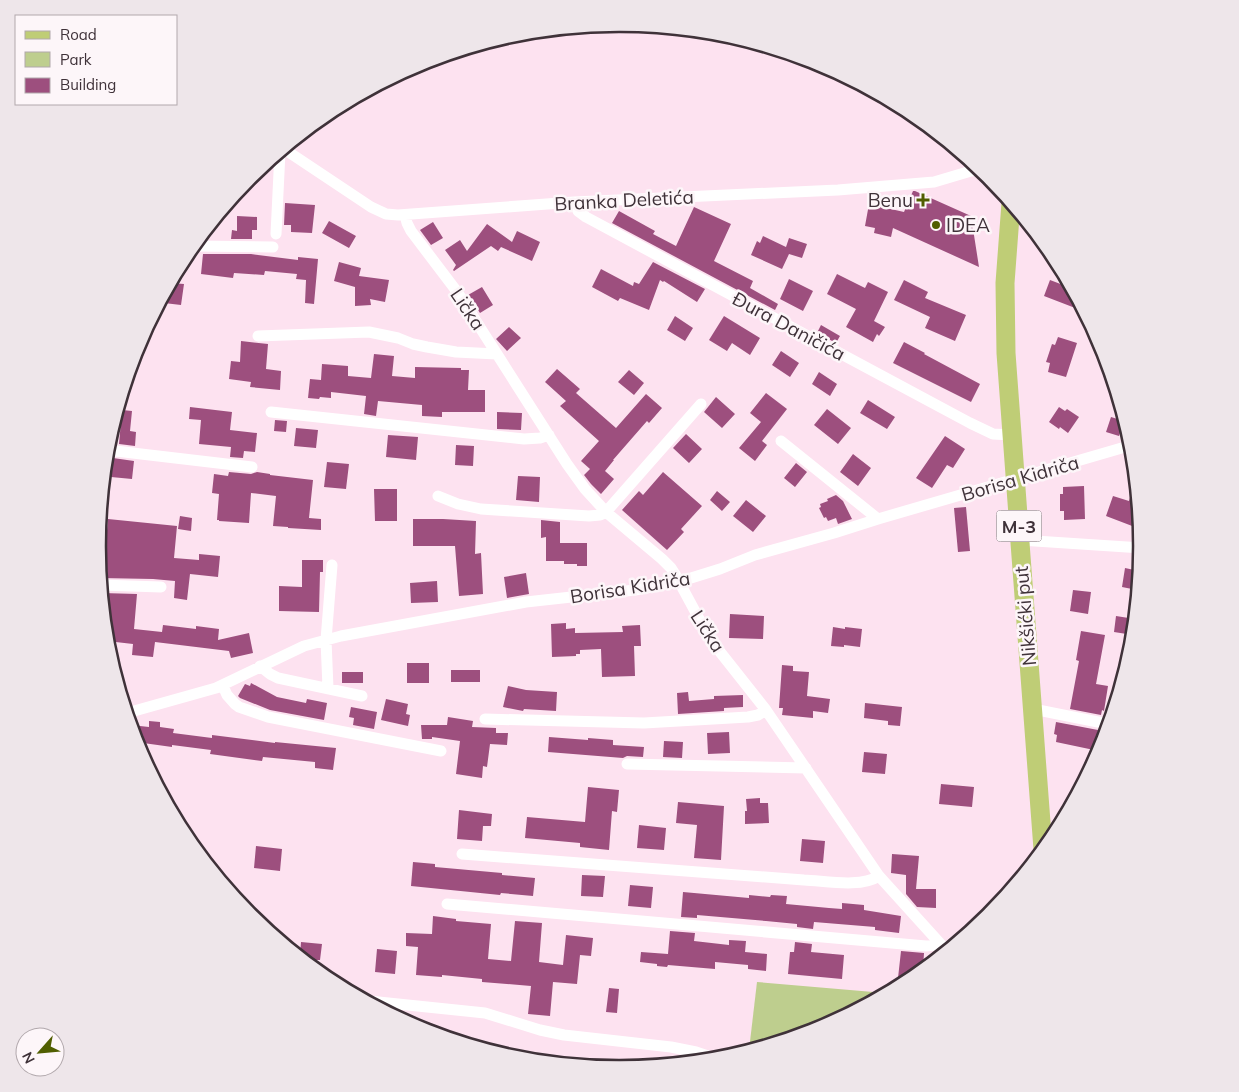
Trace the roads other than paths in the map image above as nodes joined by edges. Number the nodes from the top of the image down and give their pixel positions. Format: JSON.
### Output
{"nodes":[{"id":1,"x":290,"y":153,"type":"edge"},
{"id":2,"x":280,"y":161,"type":"edge"},
{"id":3,"x":971,"y":172,"type":"edge"},
{"id":4,"x":574,"y":202,"type":"junction"},
{"id":5,"x":1010,"y":211,"type":"edge"},
{"id":6,"x":405,"y":214,"type":"junction"},
{"id":7,"x":276,"y":234,"type":"dead end"},
{"id":8,"x":203,"y":246,"type":"edge"},
{"id":9,"x":273,"y":247,"type":"dead end"},
{"id":10,"x":258,"y":336,"type":"dead end"},
{"id":11,"x":497,"y":354,"type":"junction"},
{"id":12,"x":702,"y":404,"type":"dead end"},
{"id":13,"x":271,"y":412,"type":"dead end"},
{"id":14,"x":549,"y":435,"type":"junction"},
{"id":15,"x":1012,"y":435,"type":"junction"},
{"id":16,"x":781,"y":441,"type":"dead end"},
{"id":17,"x":1123,"y":448,"type":"edge"},
{"id":18,"x":115,"y":451,"type":"edge"},
{"id":19,"x":252,"y":467,"type":"dead end"},
{"id":20,"x":1016,"y":479,"type":"junction"},
{"id":21,"x":438,"y":496,"type":"dead end"},
{"id":22,"x":606,"y":512,"type":"junction"},
{"id":23,"x":878,"y":520,"type":"junction"},
{"id":24,"x":1020,"y":540,"type":"junction"},
{"id":25,"x":1133,"y":547,"type":"edge"},
{"id":26,"x":332,"y":565,"type":"dead end"},
{"id":27,"x":679,"y":581,"type":"junction"},
{"id":28,"x":107,"y":585,"type":"edge"},
{"id":29,"x":161,"y":587,"type":"dead end"},
{"id":30,"x":326,"y":640,"type":"junction"},
{"id":31,"x":260,"y":666,"type":"junction"},
{"id":32,"x":223,"y":686,"type":"junction"},
{"id":33,"x":328,"y":688,"type":"junction"},
{"id":34,"x":362,"y":696,"type":"dead end"},
{"id":35,"x":1033,"y":709,"type":"junction"},
{"id":36,"x":766,"y":710,"type":"junction"},
{"id":37,"x":133,"y":711,"type":"edge"},
{"id":38,"x":485,"y":719,"type":"dead end"},
{"id":39,"x":1102,"y":723,"type":"edge"},
{"id":40,"x":441,"y":751,"type":"dead end"},
{"id":41,"x":627,"y":764,"type":"dead end"},
{"id":42,"x":806,"y":768,"type":"junction"},
{"id":43,"x":1042,"y":837,"type":"edge"},
{"id":44,"x":462,"y":854,"type":"dead end"},
{"id":45,"x":879,"y":876,"type":"junction"},
{"id":46,"x":446,"y":904,"type":"dead end"},
{"id":47,"x":942,"y":945,"type":"edge"},
{"id":48,"x":941,"y":946,"type":"edge"},
{"id":49,"x":384,"y":1003,"type":"edge"},
{"id":50,"x":699,"y":1053,"type":"edge"}],
"edges":[{"from":1,"to":6,"type":"street","name":"Branka Deletića"},
{"from":2,"to":7,"type":"street"},
{"from":3,"to":4,"type":"street","name":"Branka Deletića"},
{"from":4,"to":6,"type":"street","name":"Branka Deletića"},
{"from":4,"to":15,"type":"street","name":"Đura Daničića"},
{"from":5,"to":15,"type":"main road","name":"Nikšićki put","number":"M-3"},
{"from":6,"to":11,"type":"street","name":"Lička"},
{"from":8,"to":9,"type":"street"},
{"from":10,"to":11,"type":"street"},
{"from":11,"to":14,"type":"street","name":"Lička"},
{"from":12,"to":22,"type":"street"},
{"from":13,"to":14,"type":"street"},
{"from":14,"to":22,"type":"street","name":"Lička"},
{"from":15,"to":20,"type":"main road","name":"Nikšićki put","number":"M-3"},
{"from":16,"to":23,"type":"street"},
{"from":17,"to":20,"type":"street","name":"Borisa Kidriča"},
{"from":18,"to":19,"type":"street"},
{"from":20,"to":23,"type":"street","name":"Borisa Kidriča"},
{"from":20,"to":24,"type":"main road","name":"Nikšićki put","number":"M-3"},
{"from":21,"to":22,"type":"street"},
{"from":22,"to":27,"type":"street","name":"Lička"},
{"from":23,"to":27,"type":"street","name":"Borisa Kidriča"},
{"from":24,"to":25,"type":"street"},
{"from":24,"to":35,"type":"main road","name":"Nikšićki put","number":"M-3"},
{"from":26,"to":30,"type":"street"},
{"from":27,"to":30,"type":"street","name":"Borisa Kidriča"},
{"from":27,"to":36,"type":"street","name":"Lička"},
{"from":28,"to":29,"type":"street"},
{"from":30,"to":31,"type":"street","name":"Borisa Kidriča"},
{"from":30,"to":33,"type":"street"},
{"from":31,"to":32,"type":"street","name":"Borisa Kidriča"},
{"from":31,"to":33,"type":"street"},
{"from":32,"to":37,"type":"street","name":"Borisa Kidriča"},
{"from":32,"to":40,"type":"street"},
{"from":33,"to":34,"type":"street"},
{"from":35,"to":39,"type":"street"},
{"from":35,"to":43,"type":"main road","name":"Nikšićki put","number":"M-3"},
{"from":36,"to":38,"type":"street"},
{"from":36,"to":42,"type":"street","name":"Lička"},
{"from":41,"to":42,"type":"street"},
{"from":42,"to":45,"type":"street","name":"Lička"},
{"from":44,"to":45,"type":"street"},
{"from":45,"to":47,"type":"street","name":"Lička"},
{"from":46,"to":48,"type":"street"},
{"from":49,"to":50,"type":"street"}]}
